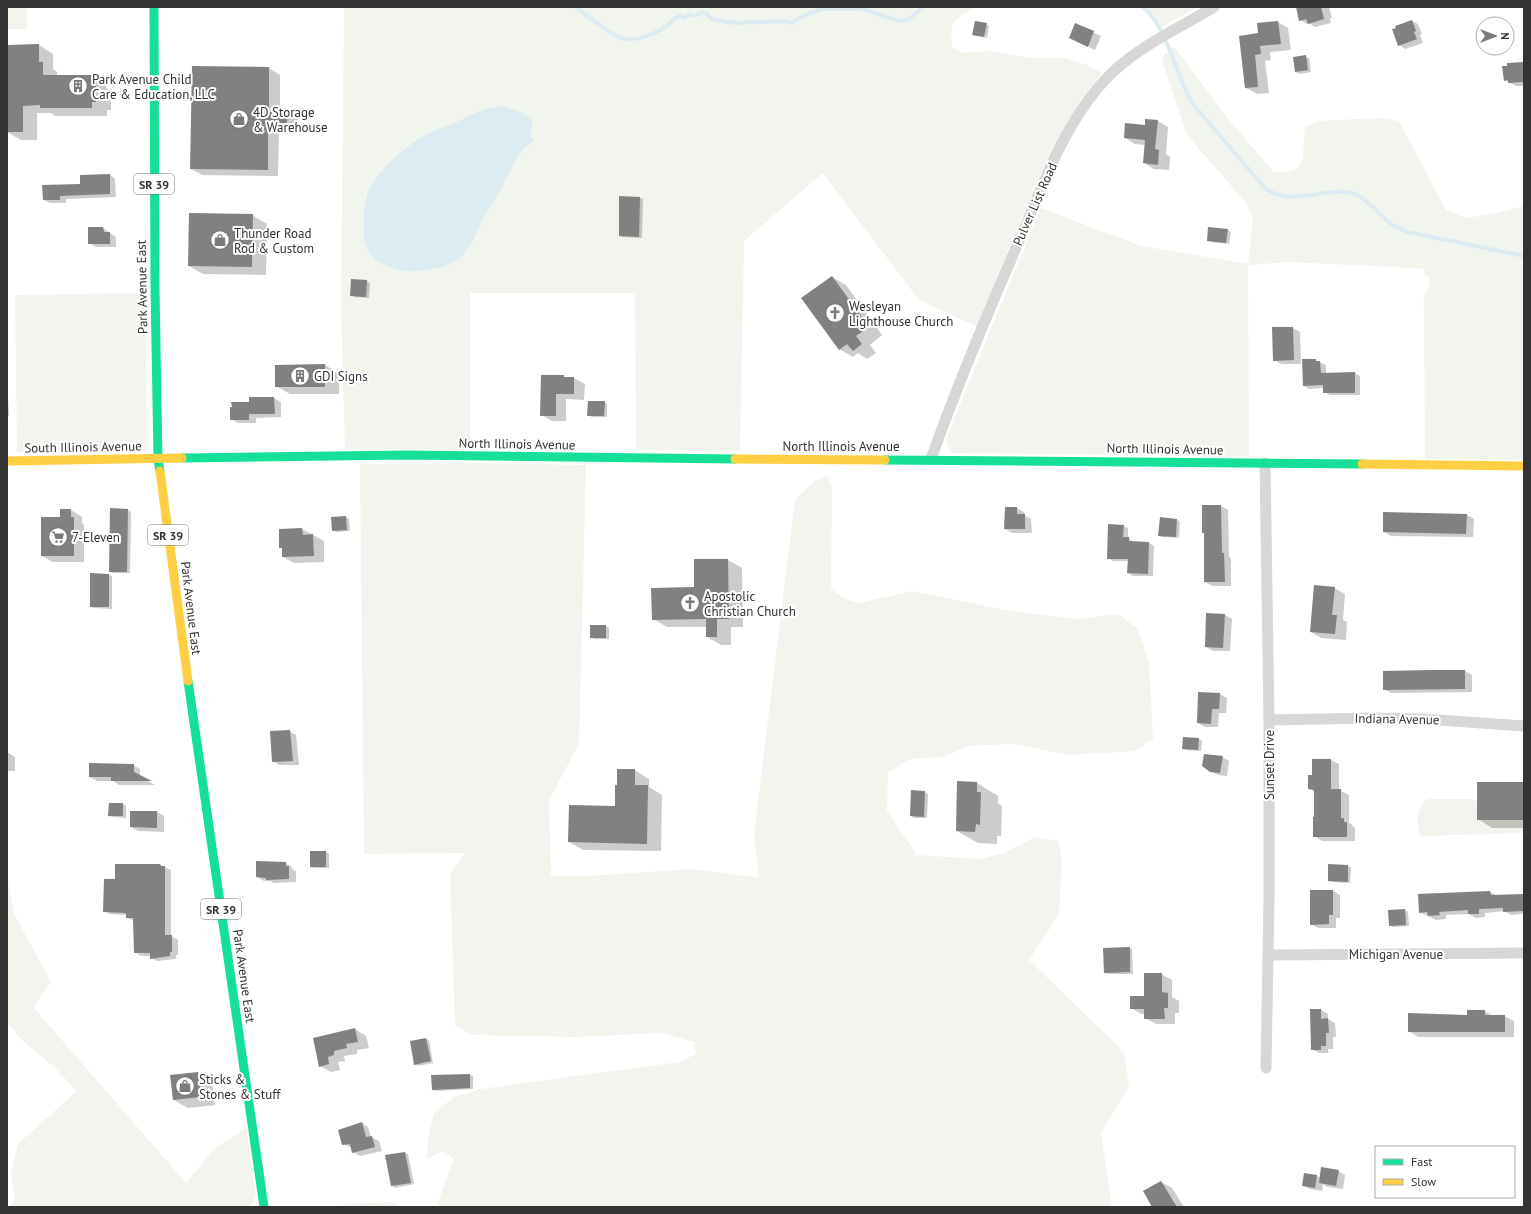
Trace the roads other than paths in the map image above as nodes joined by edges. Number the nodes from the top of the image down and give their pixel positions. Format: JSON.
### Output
{"nodes":[{"id":1,"x":154,"y":7,"type":"edge"},
{"id":2,"x":1214,"y":7,"type":"edge"},
{"id":3,"x":158,"y":459,"type":"junction"},
{"id":4,"x":931,"y":459,"type":"junction"},
{"id":5,"x":7,"y":461,"type":"edge"},
{"id":6,"x":1265,"y":463,"type":"junction"},
{"id":7,"x":1524,"y":466,"type":"edge"},
{"id":8,"x":1269,"y":720,"type":"junction"},
{"id":9,"x":1524,"y":726,"type":"edge"},
{"id":10,"x":1524,"y":953,"type":"edge"},
{"id":11,"x":1268,"y":955,"type":"junction"},
{"id":12,"x":1266,"y":1068,"type":"dead end"},
{"id":13,"x":264,"y":1207,"type":"edge"}],
"edges":[{"from":1,"to":3,"type":"street","name":"Park Avenue East","number":"SR 39"},
{"from":2,"to":4,"type":"street","name":"Pulver List Road"},
{"from":3,"to":4,"type":"street","name":"North Illinois Avenue"},
{"from":3,"to":5,"type":"street","name":"South Illinois Avenue"},
{"from":3,"to":13,"type":"street","name":"Park Avenue East","number":"SR 39"},
{"from":4,"to":6,"type":"street","name":"North Illinois Avenue"},
{"from":6,"to":7,"type":"street","name":"North Illinois Avenue"},
{"from":6,"to":8,"type":"street","name":"Sunset Drive"},
{"from":8,"to":9,"type":"street","name":"Indiana Avenue"},
{"from":8,"to":11,"type":"street","name":"Sunset Drive"},
{"from":10,"to":11,"type":"street","name":"Michigan Avenue"},
{"from":11,"to":12,"type":"street","name":"Sunset Drive"}]}
